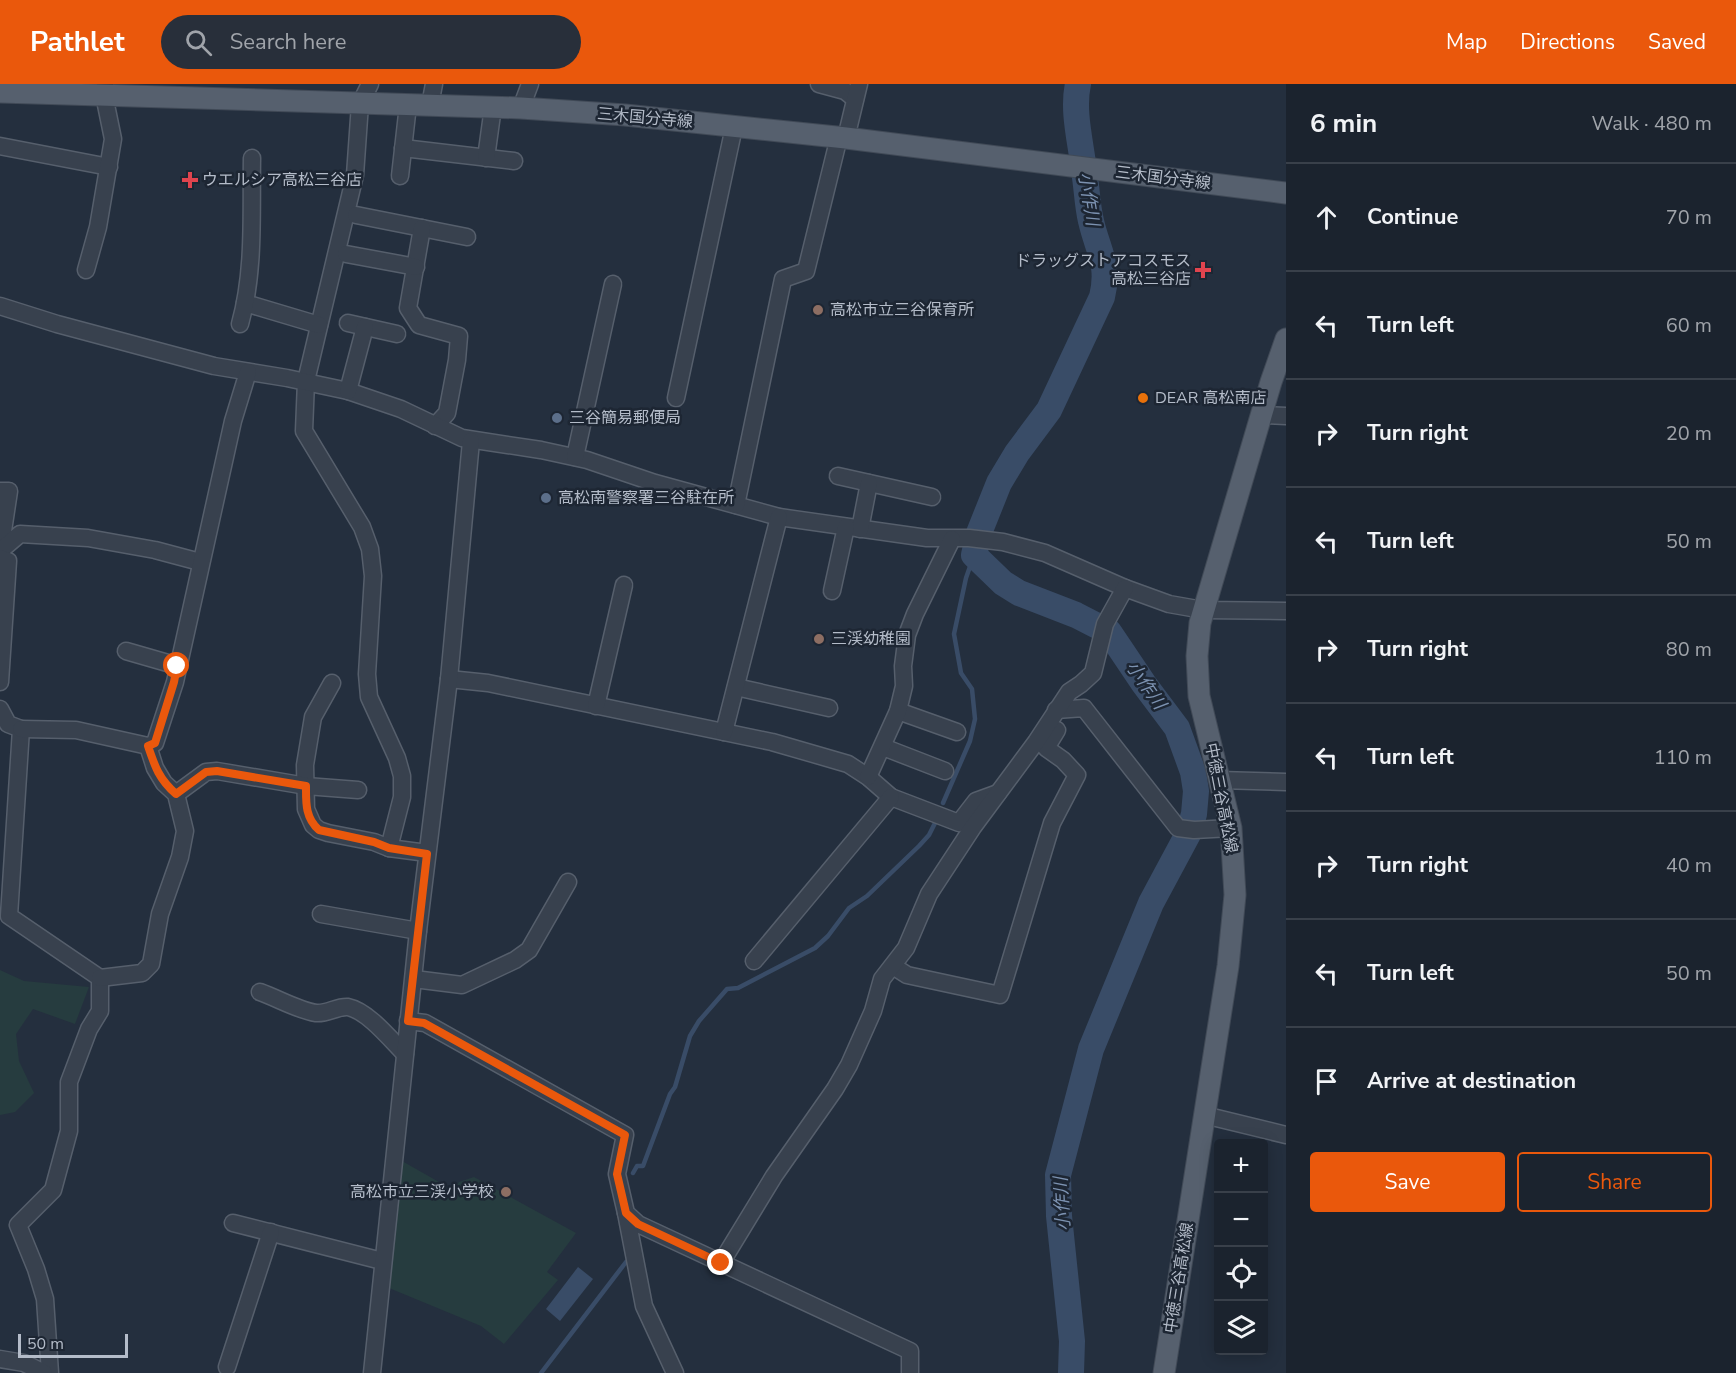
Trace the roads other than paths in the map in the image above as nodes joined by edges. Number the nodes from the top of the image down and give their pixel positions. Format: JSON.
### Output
{"nodes":[{"id":1,"x":370,"y":84,"type":"edge"},
{"id":2,"x":434,"y":84,"type":"edge"},
{"id":3,"x":530,"y":84,"type":"edge"},
{"id":4,"x":819,"y":84,"type":"edge"},
{"id":5,"x":104,"y":90,"type":"edge"},
{"id":6,"x":857,"y":91,"type":"edge"},
{"id":7,"x":0,"y":92,"type":"edge"},
{"id":8,"x":360,"y":104,"type":"junction"},
{"id":9,"x":408,"y":105,"type":"junction"},
{"id":10,"x":430,"y":105,"type":"junction"},
{"id":11,"x":493,"y":107,"type":"junction"},
{"id":12,"x":521,"y":108,"type":"junction"},
{"id":13,"x":734,"y":126,"type":"junction"},
{"id":14,"x":842,"y":137,"type":"junction"},
{"id":15,"x":0,"y":146,"type":"edge"},
{"id":16,"x":404,"y":148,"type":"junction"},
{"id":17,"x":252,"y":158,"type":"dead end"},
{"id":18,"x":486,"y":158,"type":"junction"},
{"id":19,"x":514,"y":161,"type":"dead end"},
{"id":20,"x":109,"y":167,"type":"junction"},
{"id":21,"x":400,"y":176,"type":"dead end"},
{"id":22,"x":1286,"y":193,"type":"edge"},
{"id":23,"x":356,"y":215,"type":"dead end"},
{"id":24,"x":422,"y":228,"type":"junction"},
{"id":25,"x":467,"y":237,"type":"dead end"},
{"id":26,"x":346,"y":254,"type":"dead end"},
{"id":27,"x":416,"y":267,"type":"junction"},
{"id":28,"x":86,"y":270,"type":"dead end"},
{"id":29,"x":613,"y":284,"type":"dead end"},
{"id":30,"x":246,"y":303,"type":"junction"},
{"id":31,"x":0,"y":306,"type":"edge"},
{"id":32,"x":348,"y":323,"type":"dead end"},
{"id":33,"x":240,"y":324,"type":"dead end"},
{"id":34,"x":320,"y":325,"type":"junction"},
{"id":35,"x":365,"y":327,"type":"junction"},
{"id":36,"x":397,"y":334,"type":"dead end"},
{"id":37,"x":1286,"y":339,"type":"edge"},
{"id":38,"x":248,"y":372,"type":"junction"},
{"id":39,"x":306,"y":381,"type":"junction"},
{"id":40,"x":348,"y":391,"type":"junction"},
{"id":41,"x":676,"y":398,"type":"dead end"},
{"id":42,"x":1261,"y":415,"type":"junction"},
{"id":43,"x":1286,"y":416,"type":"edge"},
{"id":44,"x":435,"y":426,"type":"junction"},
{"id":45,"x":471,"y":441,"type":"junction"},
{"id":46,"x":574,"y":457,"type":"junction"},
{"id":47,"x":838,"y":476,"type":"dead end"},
{"id":48,"x":869,"y":483,"type":"junction"},
{"id":49,"x":0,"y":490,"type":"edge"},
{"id":50,"x":932,"y":498,"type":"dead end"},
{"id":51,"x":736,"y":505,"type":"junction"},
{"id":52,"x":779,"y":517,"type":"junction"},
{"id":53,"x":853,"y":528,"type":"junction"},
{"id":54,"x":969,"y":539,"type":"junction"},
{"id":55,"x":0,"y":551,"type":"edge"},
{"id":56,"x":0,"y":558,"type":"edge"},
{"id":57,"x":200,"y":562,"type":"junction"},
{"id":58,"x":624,"y":585,"type":"dead end"},
{"id":59,"x":1125,"y":588,"type":"junction"},
{"id":60,"x":832,"y":591,"type":"dead end"},
{"id":61,"x":1203,"y":610,"type":"junction"},
{"id":62,"x":1286,"y":611,"type":"edge"},
{"id":63,"x":126,"y":651,"type":"dead end"},
{"id":64,"x":177,"y":666,"type":"junction"},
{"id":65,"x":449,"y":679,"type":"junction"},
{"id":66,"x":0,"y":682,"type":"edge"},
{"id":67,"x":332,"y":683,"type":"dead end"},
{"id":68,"x":735,"y":687,"type":"junction"},
{"id":69,"x":596,"y":706,"type":"junction"},
{"id":70,"x":829,"y":708,"type":"dead end"},
{"id":71,"x":1056,"y":710,"type":"junction"},
{"id":72,"x":897,"y":711,"type":"junction"},
{"id":73,"x":7,"y":721,"type":"edge"},
{"id":74,"x":724,"y":732,"type":"junction"},
{"id":75,"x":957,"y":732,"type":"dead end"},
{"id":76,"x":148,"y":746,"type":"junction"},
{"id":77,"x":883,"y":747,"type":"junction"},
{"id":78,"x":945,"y":771,"type":"dead end"},
{"id":79,"x":868,"y":777,"type":"junction"},
{"id":80,"x":1219,"y":780,"type":"junction"},
{"id":81,"x":1286,"y":782,"type":"edge"},
{"id":82,"x":306,"y":786,"type":"junction"},
{"id":83,"x":358,"y":790,"type":"dead end"},
{"id":84,"x":998,"y":793,"type":"junction"},
{"id":85,"x":176,"y":794,"type":"junction"},
{"id":86,"x":891,"y":797,"type":"junction"},
{"id":87,"x":1230,"y":828,"type":"junction"},
{"id":88,"x":389,"y":848,"type":"junction"},
{"id":89,"x":427,"y":854,"type":"junction"},
{"id":90,"x":568,"y":882,"type":"dead end"},
{"id":91,"x":321,"y":914,"type":"dead end"},
{"id":92,"x":5,"y":915,"type":"edge"},
{"id":93,"x":418,"y":931,"type":"junction"},
{"id":94,"x":754,"y":961,"type":"dead end"},
{"id":95,"x":893,"y":966,"type":"junction"},
{"id":96,"x":100,"y":978,"type":"junction"},
{"id":97,"x":414,"y":979,"type":"junction"},
{"id":98,"x":260,"y":992,"type":"dead end"},
{"id":99,"x":408,"y":1021,"type":"junction"},
{"id":100,"x":405,"y":1054,"type":"junction"},
{"id":101,"x":1204,"y":1115,"type":"junction"},
{"id":102,"x":1286,"y":1135,"type":"edge"},
{"id":103,"x":626,"y":1213,"type":"junction"},
{"id":104,"x":233,"y":1222,"type":"dead end"},
{"id":105,"x":271,"y":1232,"type":"junction"},
{"id":106,"x":382,"y":1261,"type":"junction"},
{"id":107,"x":721,"y":1263,"type":"junction"},
{"id":108,"x":0,"y":1359,"type":"edge"},
{"id":109,"x":227,"y":1367,"type":"dead end"},
{"id":110,"x":44,"y":1373,"type":"edge"},
{"id":111,"x":50,"y":1373,"type":"edge"},
{"id":112,"x":372,"y":1373,"type":"edge"},
{"id":113,"x":675,"y":1373,"type":"edge"},
{"id":114,"x":910,"y":1373,"type":"edge"},
{"id":115,"x":1164,"y":1373,"type":"edge"}],
"edges":[{"from":1,"to":8,"type":"street"},
{"from":2,"to":10,"type":"street"},
{"from":3,"to":12,"type":"street"},
{"from":4,"to":6,"type":"street"},
{"from":5,"to":7,"type":"main road","name":"三木国分寺線"},
{"from":5,"to":8,"type":"main road","name":"三木国分寺線"},
{"from":5,"to":20,"type":"street"},
{"from":6,"to":14,"type":"street"},
{"from":8,"to":9,"type":"main road","name":"三木国分寺線"},
{"from":8,"to":34,"type":"street"},
{"from":9,"to":10,"type":"main road","name":"三木国分寺線"},
{"from":9,"to":16,"type":"street"},
{"from":10,"to":11,"type":"main road","name":"三木国分寺線"},
{"from":11,"to":12,"type":"main road","name":"三木国分寺線"},
{"from":11,"to":18,"type":"street"},
{"from":12,"to":13,"type":"main road","name":"三木国分寺線"},
{"from":13,"to":14,"type":"main road","name":"三木国分寺線"},
{"from":13,"to":41,"type":"street"},
{"from":14,"to":22,"type":"main road","name":"三木国分寺線"},
{"from":14,"to":51,"type":"street"},
{"from":15,"to":20,"type":"street"},
{"from":16,"to":18,"type":"street"},
{"from":16,"to":21,"type":"street"},
{"from":17,"to":30,"type":"street"},
{"from":18,"to":19,"type":"street"},
{"from":20,"to":28,"type":"street"},
{"from":23,"to":24,"type":"street"},
{"from":24,"to":25,"type":"street"},
{"from":24,"to":27,"type":"street"},
{"from":26,"to":27,"type":"street"},
{"from":27,"to":44,"type":"street"},
{"from":29,"to":46,"type":"street"},
{"from":30,"to":33,"type":"street"},
{"from":30,"to":34,"type":"street"},
{"from":31,"to":38,"type":"street"},
{"from":32,"to":35,"type":"street"},
{"from":34,"to":39,"type":"street"},
{"from":35,"to":36,"type":"street"},
{"from":35,"to":40,"type":"street"},
{"from":37,"to":42,"type":"main road","name":"中徳三谷高松線"},
{"from":38,"to":39,"type":"street"},
{"from":38,"to":57,"type":"street"},
{"from":39,"to":40,"type":"street"},
{"from":39,"to":88,"type":"street"},
{"from":40,"to":44,"type":"street"},
{"from":42,"to":43,"type":"street"},
{"from":42,"to":61,"type":"main road","name":"中徳三谷高松線"},
{"from":44,"to":45,"type":"street"},
{"from":45,"to":46,"type":"street"},
{"from":45,"to":65,"type":"street"},
{"from":46,"to":51,"type":"street"},
{"from":47,"to":48,"type":"street"},
{"from":48,"to":50,"type":"street"},
{"from":48,"to":53,"type":"street"},
{"from":49,"to":55,"type":"street"},
{"from":51,"to":52,"type":"street"},
{"from":52,"to":53,"type":"street"},
{"from":52,"to":68,"type":"street"},
{"from":53,"to":54,"type":"street"},
{"from":53,"to":60,"type":"street"},
{"from":54,"to":59,"type":"street"},
{"from":54,"to":72,"type":"street"},
{"from":55,"to":57,"type":"street"},
{"from":56,"to":66,"type":"street"},
{"from":57,"to":64,"type":"street"},
{"from":58,"to":69,"type":"street"},
{"from":59,"to":61,"type":"street"},
{"from":59,"to":71,"type":"street"},
{"from":61,"to":62,"type":"street"},
{"from":61,"to":80,"type":"main road","name":"中徳三谷高松線"},
{"from":63,"to":64,"type":"street"},
{"from":64,"to":76,"type":"street"},
{"from":65,"to":69,"type":"street"},
{"from":65,"to":89,"type":"street"},
{"from":67,"to":82,"type":"street"},
{"from":68,"to":70,"type":"street"},
{"from":68,"to":74,"type":"street"},
{"from":69,"to":74,"type":"street"},
{"from":71,"to":84,"type":"street"},
{"from":71,"to":87,"type":"street"},
{"from":71,"to":95,"type":"street"},
{"from":72,"to":75,"type":"street"},
{"from":72,"to":77,"type":"street"},
{"from":73,"to":76,"type":"street"},
{"from":73,"to":92,"type":"street"},
{"from":74,"to":79,"type":"street"},
{"from":76,"to":85,"type":"street"},
{"from":77,"to":78,"type":"street"},
{"from":77,"to":79,"type":"street"},
{"from":79,"to":86,"type":"street"},
{"from":80,"to":81,"type":"street"},
{"from":80,"to":87,"type":"main road","name":"中徳三谷高松線"},
{"from":82,"to":83,"type":"street"},
{"from":82,"to":85,"type":"street"},
{"from":82,"to":88,"type":"street"},
{"from":84,"to":86,"type":"street"},
{"from":84,"to":95,"type":"street"},
{"from":85,"to":96,"type":"street"},
{"from":86,"to":94,"type":"street"},
{"from":87,"to":101,"type":"main road","name":"中徳三谷高松線"},
{"from":88,"to":89,"type":"street"},
{"from":89,"to":93,"type":"street"},
{"from":90,"to":97,"type":"street"},
{"from":91,"to":93,"type":"street"},
{"from":92,"to":96,"type":"street"},
{"from":93,"to":97,"type":"street"},
{"from":95,"to":107,"type":"street"},
{"from":96,"to":111,"type":"street"},
{"from":97,"to":99,"type":"street"},
{"from":98,"to":100,"type":"street"},
{"from":99,"to":100,"type":"street"},
{"from":99,"to":103,"type":"street"},
{"from":100,"to":106,"type":"street"},
{"from":101,"to":102,"type":"street"},
{"from":101,"to":115,"type":"main road","name":"中徳三谷高松線"},
{"from":103,"to":107,"type":"street"},
{"from":103,"to":113,"type":"street"},
{"from":104,"to":105,"type":"street"},
{"from":105,"to":106,"type":"street"},
{"from":105,"to":109,"type":"street"},
{"from":106,"to":112,"type":"street"},
{"from":107,"to":114,"type":"street"},
{"from":108,"to":110,"type":"street"}]}
